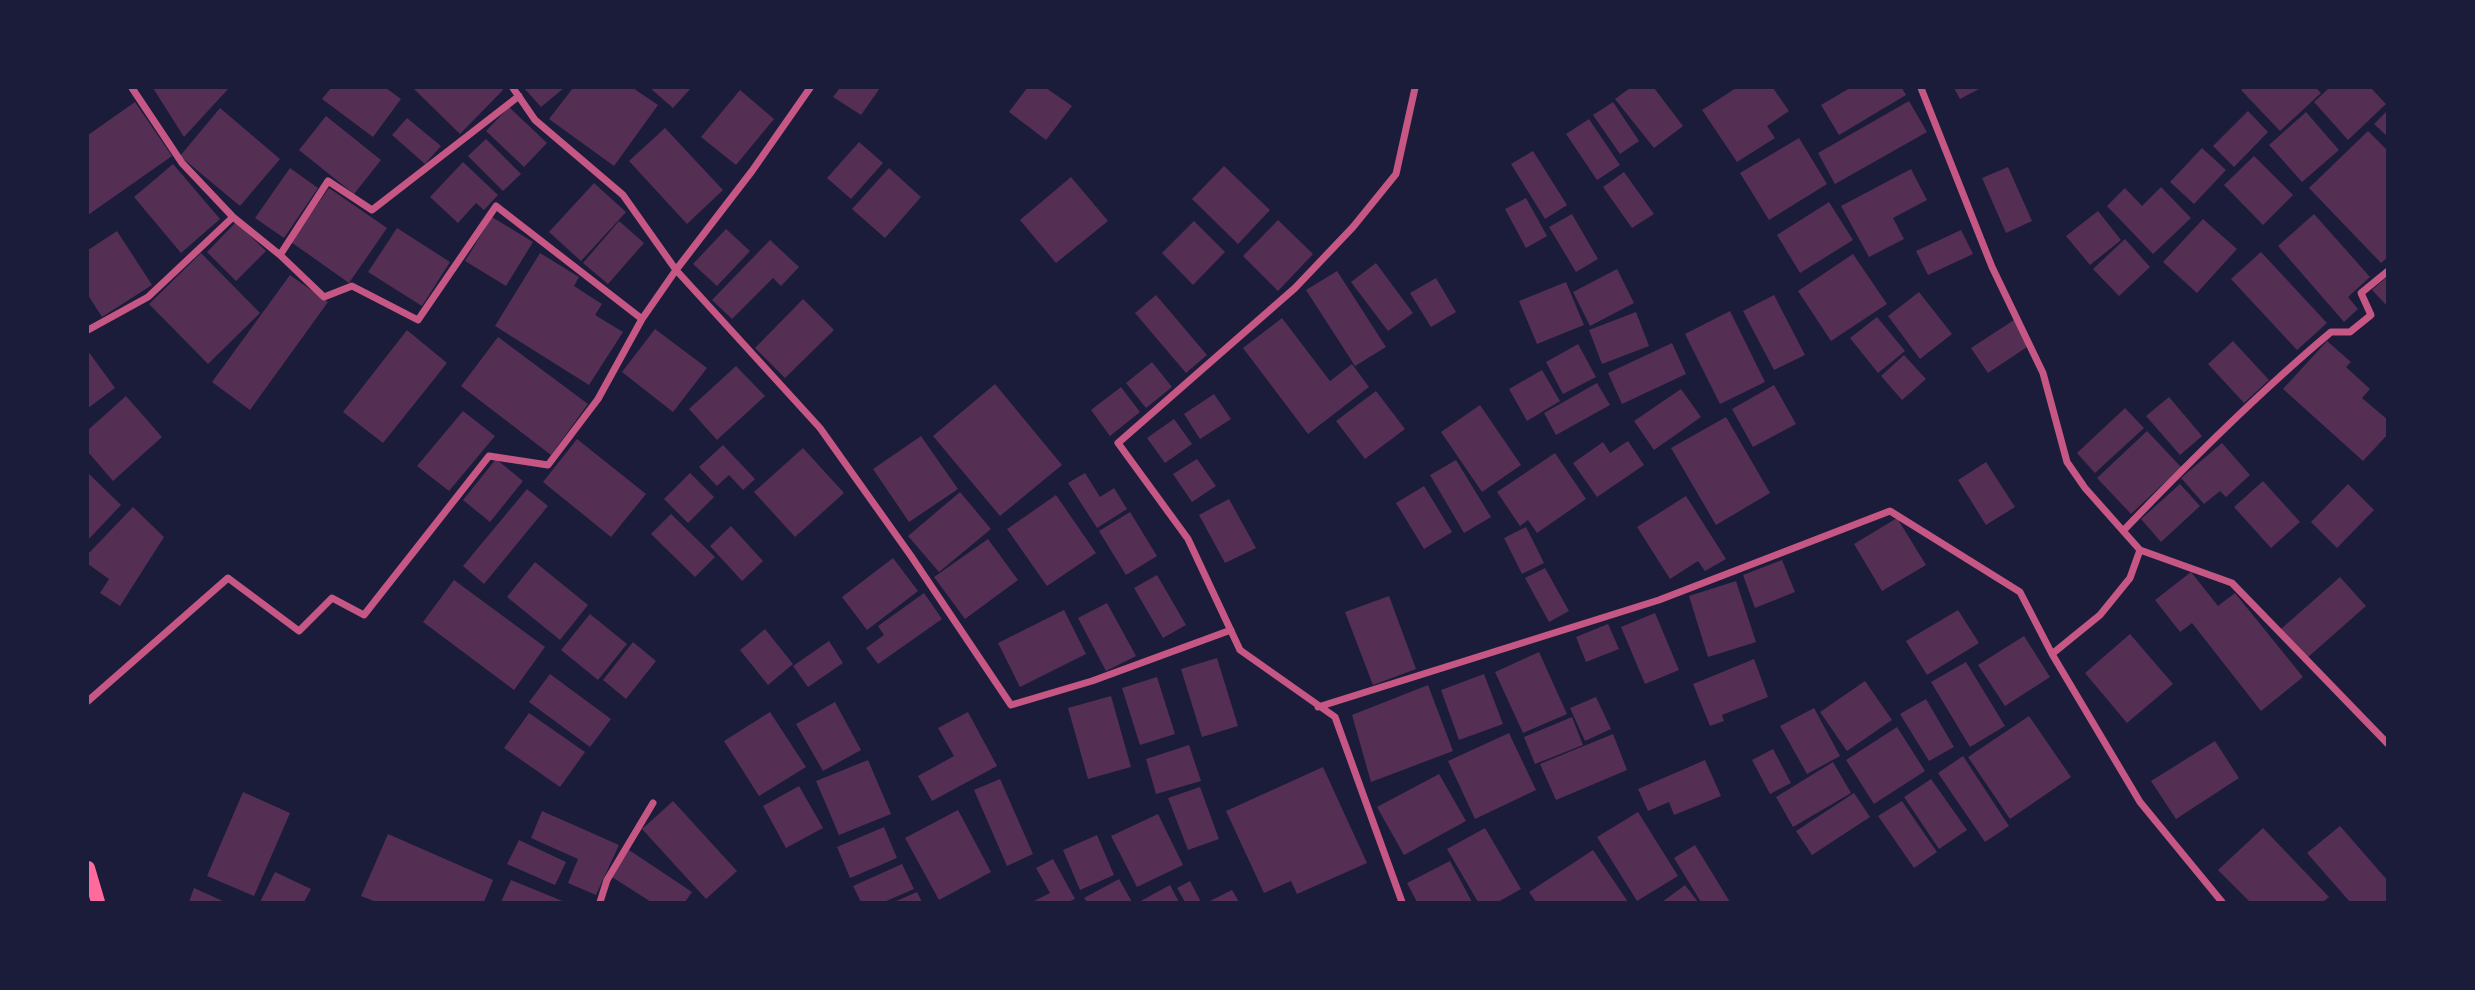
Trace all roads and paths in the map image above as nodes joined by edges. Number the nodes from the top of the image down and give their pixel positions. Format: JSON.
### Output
{"nodes":[{"id":1,"x":132,"y":88,"type":"edge"},
{"id":2,"x":513,"y":88,"type":"edge"},
{"id":3,"x":810,"y":88,"type":"edge"},
{"id":4,"x":1415,"y":88,"type":"edge"},
{"id":5,"x":1922,"y":88,"type":"edge"},
{"id":6,"x":519,"y":96,"type":"junction"},
{"id":7,"x":233,"y":217,"type":"junction"},
{"id":8,"x":280,"y":254,"type":"junction"},
{"id":9,"x":676,"y":270,"type":"junction"},
{"id":10,"x":2388,"y":271,"type":"edge"},
{"id":11,"x":642,"y":319,"type":"junction"},
{"id":12,"x":88,"y":330,"type":"edge"},
{"id":13,"x":2123,"y":531,"type":"junction"},
{"id":14,"x":2140,"y":550,"type":"junction"},
{"id":15,"x":1231,"y":630,"type":"junction"},
{"id":16,"x":2052,"y":654,"type":"junction"},
{"id":17,"x":88,"y":701,"type":"edge"},
{"id":18,"x":1318,"y":707,"type":"junction"},
{"id":19,"x":2388,"y":744,"type":"edge"},
{"id":20,"x":653,"y":803,"type":"dead end"},
{"id":21,"x":88,"y":868,"type":"edge"},
{"id":22,"x":98,"y":902,"type":"edge"},
{"id":23,"x":600,"y":902,"type":"edge"},
{"id":24,"x":1402,"y":902,"type":"edge"},
{"id":25,"x":2222,"y":902,"type":"edge"}],
"edges":[{"from":1,"to":7,"type":"street"},
{"from":2,"to":6,"type":"street"},
{"from":3,"to":9,"type":"street"},
{"from":4,"to":15,"type":"street"},
{"from":5,"to":13,"type":"street"},
{"from":6,"to":8,"type":"street"},
{"from":6,"to":9,"type":"street"},
{"from":7,"to":8,"type":"street"},
{"from":7,"to":12,"type":"street"},
{"from":8,"to":11,"type":"street"},
{"from":9,"to":11,"type":"street"},
{"from":9,"to":15,"type":"street"},
{"from":10,"to":13,"type":"street"},
{"from":11,"to":17,"type":"street"},
{"from":13,"to":14,"type":"street"},
{"from":14,"to":16,"type":"street"},
{"from":14,"to":19,"type":"street"},
{"from":15,"to":18,"type":"street"},
{"from":16,"to":18,"type":"street"},
{"from":16,"to":25,"type":"street"},
{"from":18,"to":24,"type":"street"},
{"from":20,"to":23,"type":"street"},
{"from":21,"to":22,"type":"main road"}]}
